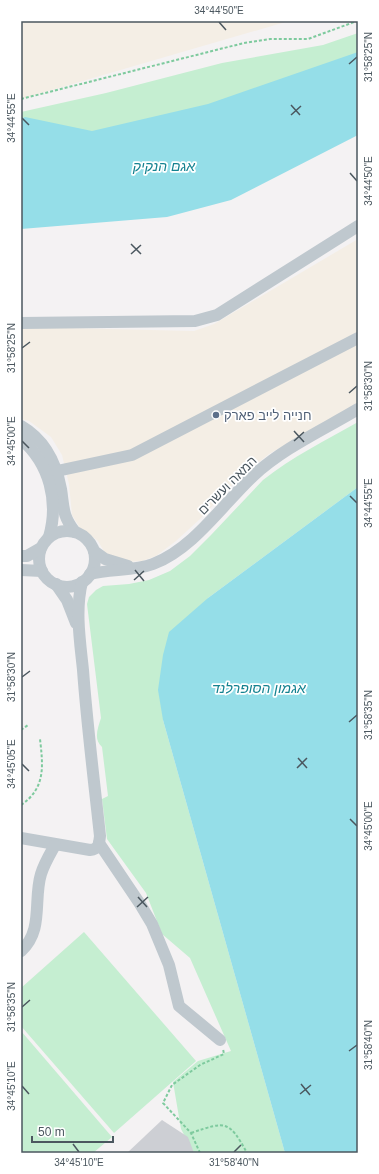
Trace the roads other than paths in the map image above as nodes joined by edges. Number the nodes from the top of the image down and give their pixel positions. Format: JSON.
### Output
{"nodes":[{"id":1,"x":358,"y":226,"type":"edge"},
{"id":2,"x":21,"y":323,"type":"edge"},
{"id":3,"x":358,"y":338,"type":"edge"},
{"id":4,"x":358,"y":409,"type":"edge"},
{"id":5,"x":21,"y":426,"type":"edge"},
{"id":6,"x":21,"y":440,"type":"edge"},
{"id":7,"x":57,"y":471,"type":"junction"},
{"id":8,"x":75,"y":532,"type":"junction"},
{"id":9,"x":49,"y":537,"type":"junction"},
{"id":10,"x":41,"y":548,"type":"junction"},
{"id":11,"x":94,"y":550,"type":"junction"},
{"id":12,"x":21,"y":556,"type":"edge"},
{"id":13,"x":137,"y":568,"type":"junction"},
{"id":14,"x":21,"y":570,"type":"edge"},
{"id":15,"x":42,"y":571,"type":"junction"},
{"id":16,"x":86,"y":578,"type":"junction"},
{"id":17,"x":56,"y":584,"type":"junction"},
{"id":18,"x":80,"y":632,"type":"junction"},
{"id":19,"x":21,"y":838,"type":"edge"},
{"id":20,"x":99,"y":843,"type":"junction"},
{"id":21,"x":55,"y":845,"type":"junction"},
{"id":22,"x":21,"y":951,"type":"edge"},
{"id":23,"x":220,"y":1040,"type":"road end"}],
"edges":[{"from":1,"to":2,"type":"street"},
{"from":3,"to":7,"type":"street"},
{"from":4,"to":13,"type":"street","name":"המאה ועשרים"},
{"from":5,"to":7,"type":"street"},
{"from":6,"to":9,"type":"street"},
{"from":7,"to":8,"type":"street"},
{"from":8,"to":9,"type":"street"},
{"from":8,"to":11,"type":"street"},
{"from":9,"to":10,"type":"street"},
{"from":10,"to":12,"type":"street"},
{"from":10,"to":15,"type":"street"},
{"from":11,"to":13,"type":"street"},
{"from":11,"to":16,"type":"street"},
{"from":13,"to":16,"type":"street","name":"המאה ועשרים"},
{"from":14,"to":15,"type":"street"},
{"from":15,"to":17,"type":"street"},
{"from":16,"to":17,"type":"street"},
{"from":16,"to":18,"type":"street"},
{"from":17,"to":18,"type":"street"},
{"from":18,"to":20,"type":"street"},
{"from":19,"to":21,"type":"street"},
{"from":20,"to":21,"type":"street"},
{"from":20,"to":23,"type":"street"},
{"from":21,"to":22,"type":"street"}]}
